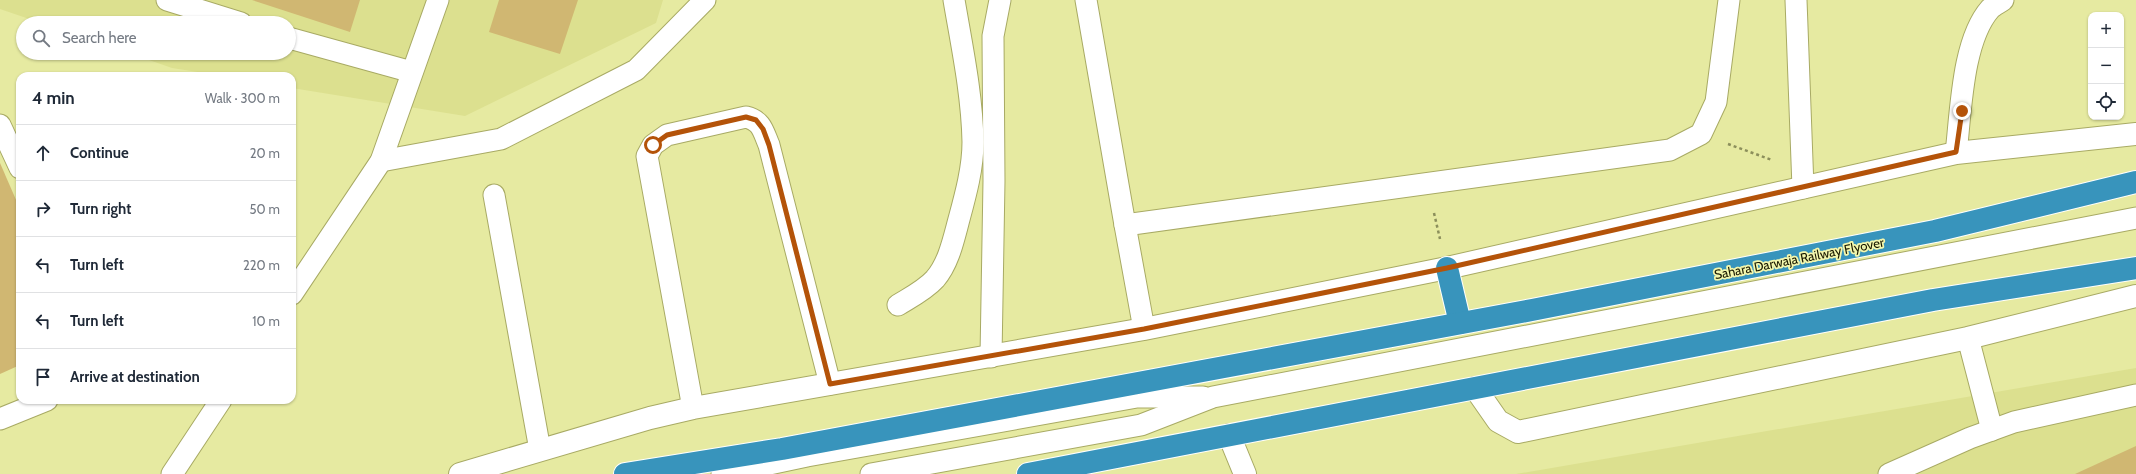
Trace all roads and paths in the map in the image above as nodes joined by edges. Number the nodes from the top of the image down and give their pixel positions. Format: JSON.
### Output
{"nodes":[{"id":1,"x":167,"y":0,"type":"edge"},
{"id":2,"x":438,"y":0,"type":"edge"},
{"id":3,"x":705,"y":0,"type":"edge"},
{"id":4,"x":954,"y":0,"type":"edge"},
{"id":5,"x":1000,"y":0,"type":"edge"},
{"id":6,"x":1086,"y":0,"type":"edge"},
{"id":7,"x":1729,"y":0,"type":"edge"},
{"id":8,"x":1796,"y":0,"type":"edge"},
{"id":9,"x":2003,"y":0,"type":"edge"},
{"id":10,"x":218,"y":16,"type":"edge"},
{"id":11,"x":296,"y":40,"type":"edge"},
{"id":12,"x":412,"y":72,"type":"junction"},
{"id":13,"x":0,"y":125,"type":"edge"},
{"id":14,"x":1701,"y":134,"type":"junction"},
{"id":15,"x":2136,"y":134,"type":"edge"},
{"id":16,"x":1956,"y":152,"type":"junction"},
{"id":17,"x":16,"y":159,"type":"edge"},
{"id":18,"x":380,"y":161,"type":"junction"},
{"id":19,"x":1802,"y":179,"type":"junction"},
{"id":20,"x":2136,"y":182,"type":"edge"},
{"id":21,"x":1427,"y":184,"type":"junction"},
{"id":22,"x":494,"y":195,"type":"dead end"},
{"id":23,"x":2136,"y":218,"type":"edge"},
{"id":24,"x":1124,"y":226,"type":"junction"},
{"id":25,"x":1447,"y":268,"type":"junction"},
{"id":26,"x":2136,"y":268,"type":"edge"},
{"id":27,"x":296,"y":288,"type":"edge"},
{"id":28,"x":2136,"y":296,"type":"edge"},
{"id":29,"x":898,"y":305,"type":"dead end"},
{"id":30,"x":1460,"y":324,"type":"junction"},
{"id":31,"x":1144,"y":329,"type":"junction"},
{"id":32,"x":1968,"y":338,"type":"junction"},
{"id":33,"x":991,"y":357,"type":"junction"},
{"id":34,"x":830,"y":384,"type":"junction"},
{"id":35,"x":1475,"y":388,"type":"junction"},
{"id":36,"x":2136,"y":395,"type":"edge"},
{"id":37,"x":1213,"y":397,"type":"junction"},
{"id":38,"x":37,"y":404,"type":"edge"},
{"id":39,"x":218,"y":404,"type":"edge"},
{"id":40,"x":693,"y":408,"type":"junction"},
{"id":41,"x":0,"y":419,"type":"edge"},
{"id":42,"x":1992,"y":430,"type":"junction"},
{"id":43,"x":1228,"y":435,"type":"junction"},
{"id":44,"x":540,"y":450,"type":"junction"},
{"id":45,"x":172,"y":474,"type":"edge"},
{"id":46,"x":460,"y":474,"type":"edge"},
{"id":47,"x":625,"y":474,"type":"edge"},
{"id":48,"x":722,"y":474,"type":"edge"},
{"id":49,"x":871,"y":474,"type":"edge"},
{"id":50,"x":1028,"y":474,"type":"edge"},
{"id":51,"x":1245,"y":474,"type":"edge"},
{"id":52,"x":1888,"y":474,"type":"edge"}],
"edges":[{"from":1,"to":10,"type":"lane"},
{"from":2,"to":12,"type":"lane"},
{"from":3,"to":18,"type":"lane"},
{"from":4,"to":29,"type":"lane"},
{"from":5,"to":33,"type":"lane"},
{"from":6,"to":24,"type":"lane"},
{"from":7,"to":14,"type":"lane"},
{"from":8,"to":19,"type":"lane"},
{"from":9,"to":16,"type":"lane"},
{"from":11,"to":12,"type":"lane"},
{"from":12,"to":18,"type":"lane"},
{"from":13,"to":17,"type":"lane"},
{"from":14,"to":19,"type":"path"},
{"from":14,"to":21,"type":"lane"},
{"from":15,"to":16,"type":"street"},
{"from":16,"to":19,"type":"street"},
{"from":18,"to":27,"type":"lane"},
{"from":19,"to":25,"type":"street"},
{"from":20,"to":30,"type":"highway","name":"Sahara Darwaja Railway Flyover"},
{"from":21,"to":24,"type":"lane"},
{"from":21,"to":25,"type":"path"},
{"from":22,"to":44,"type":"lane"},
{"from":23,"to":37,"type":"lane"},
{"from":24,"to":31,"type":"lane"},
{"from":25,"to":30,"type":"highway"},
{"from":25,"to":31,"type":"street"},
{"from":26,"to":35,"type":"highway"},
{"from":28,"to":32,"type":"street"},
{"from":30,"to":47,"type":"highway","name":"Sahara Darwaja Railway Flyover"},
{"from":31,"to":33,"type":"street"},
{"from":32,"to":35,"type":"street"},
{"from":32,"to":42,"type":"lane"},
{"from":33,"to":34,"type":"street"},
{"from":34,"to":40,"type":"street"},
{"from":34,"to":40,"type":"lane"},
{"from":35,"to":43,"type":"highway"},
{"from":36,"to":42,"type":"lane"},
{"from":37,"to":48,"type":"lane"},
{"from":37,"to":49,"type":"lane"},
{"from":38,"to":41,"type":"lane"},
{"from":39,"to":45,"type":"lane"},
{"from":40,"to":44,"type":"street"},
{"from":42,"to":52,"type":"lane"},
{"from":43,"to":50,"type":"highway"},
{"from":43,"to":51,"type":"street"},
{"from":44,"to":46,"type":"street"}]}
